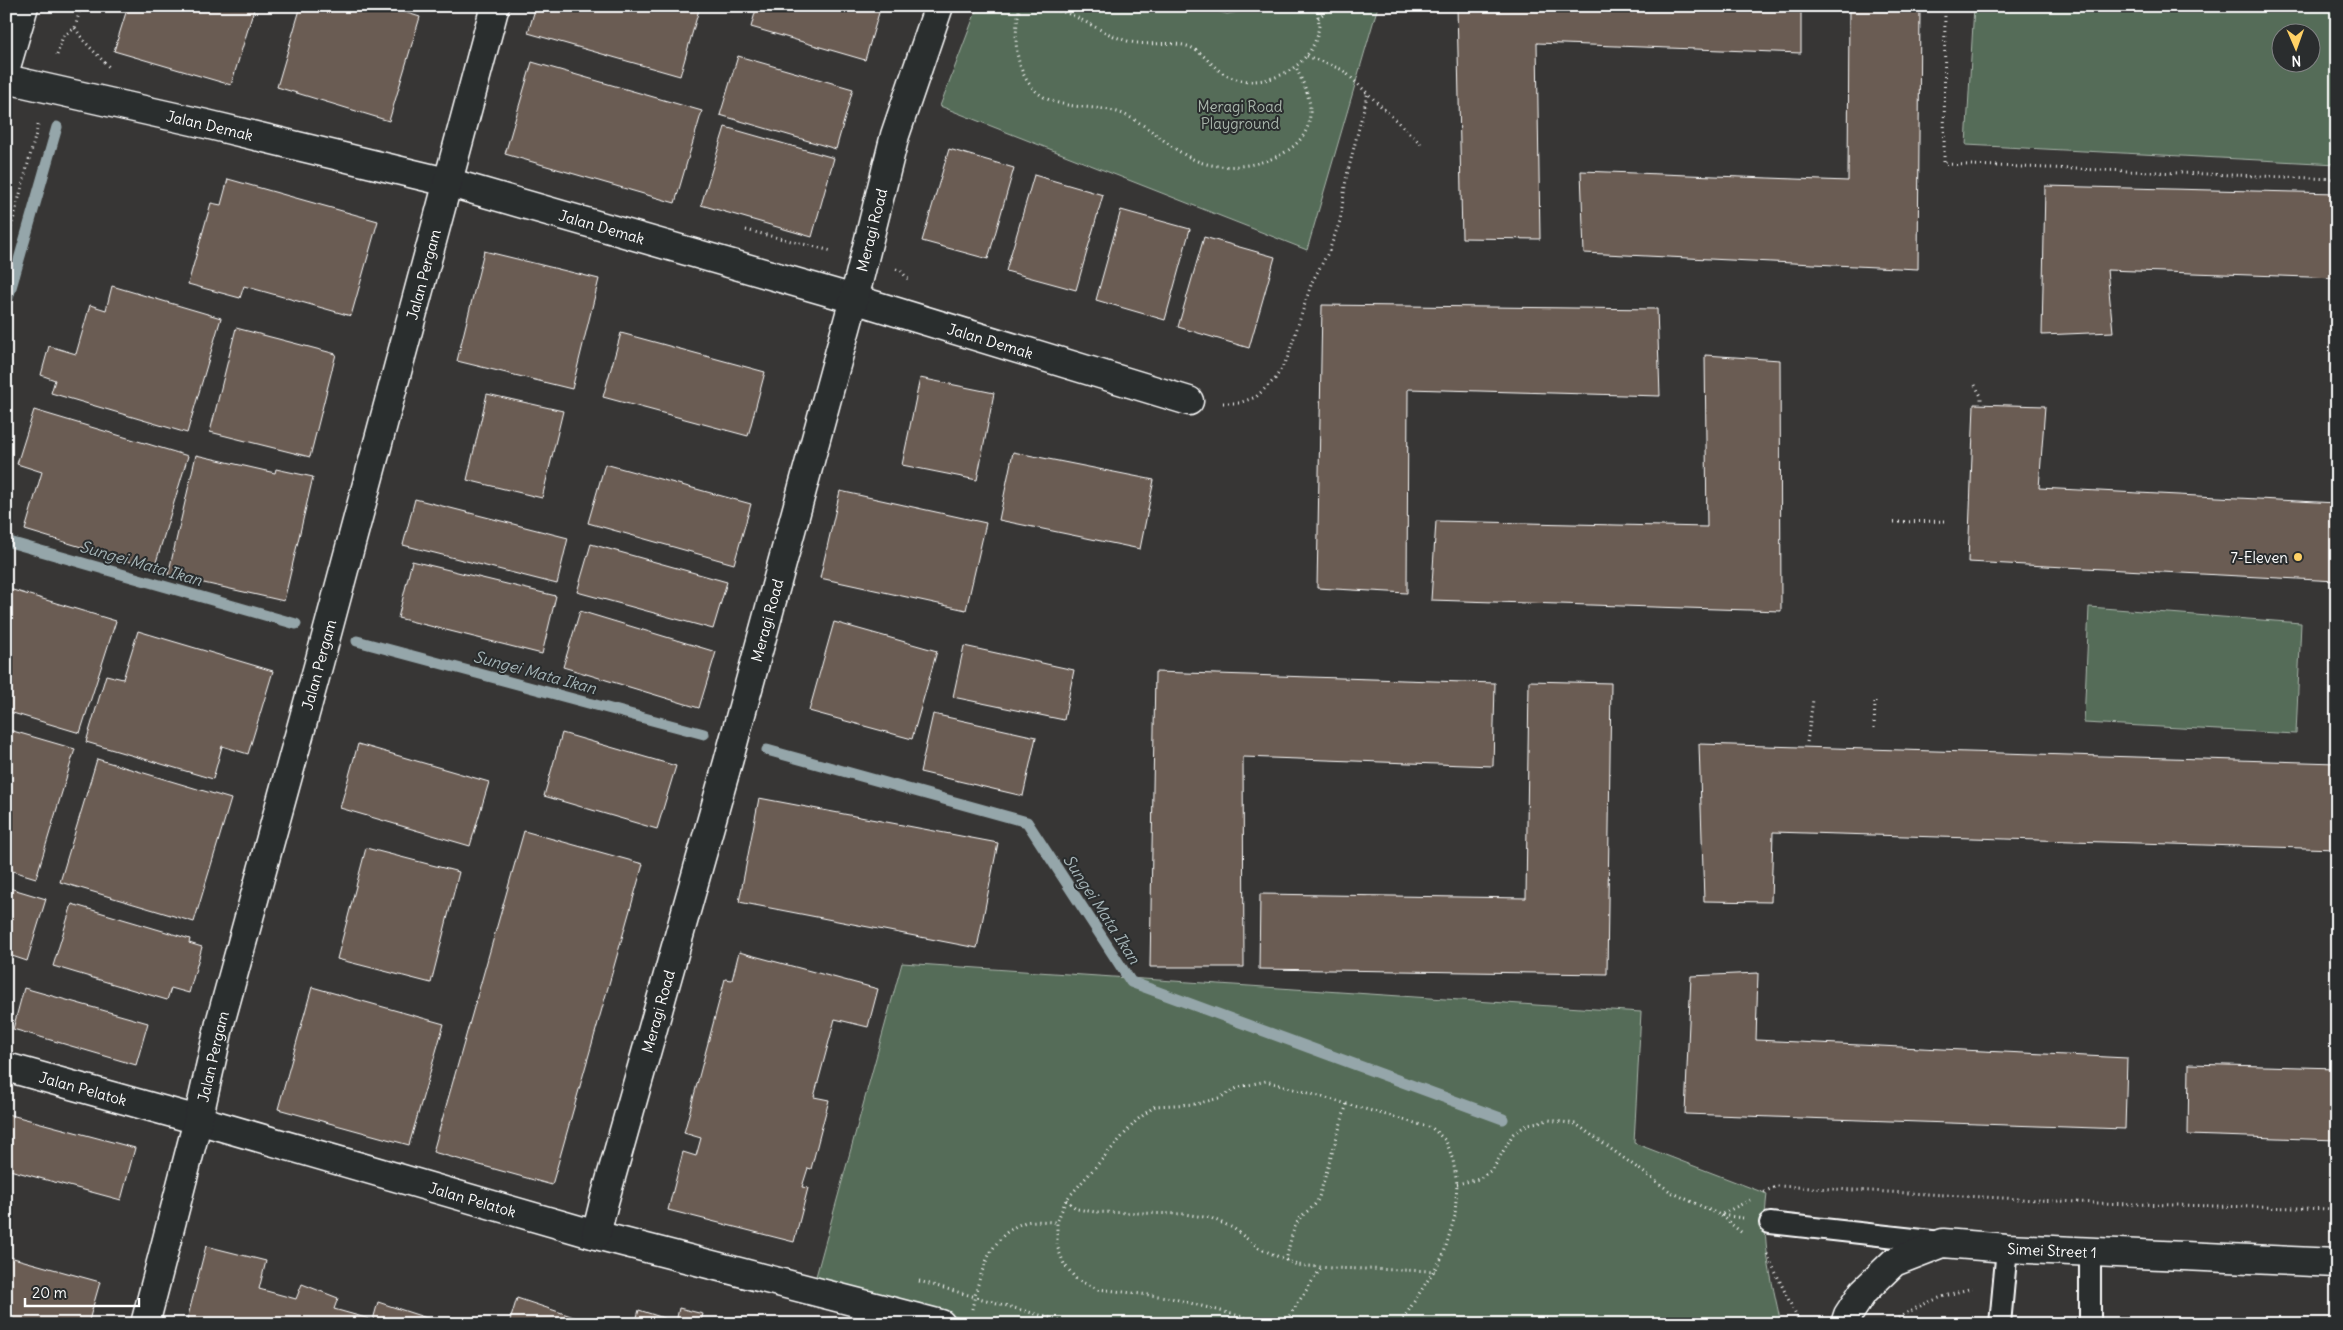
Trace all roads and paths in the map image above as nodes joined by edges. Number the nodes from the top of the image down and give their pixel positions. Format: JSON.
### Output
{"nodes":[{"id":1,"x":24,"y":6,"type":"edge"},
{"id":2,"x":494,"y":6,"type":"edge"},
{"id":3,"x":939,"y":6,"type":"edge"},
{"id":4,"x":1020,"y":6,"type":"edge"},
{"id":5,"x":1024,"y":6,"type":"edge"},
{"id":6,"x":1316,"y":6,"type":"edge"},
{"id":7,"x":1332,"y":6,"type":"edge"},
{"id":8,"x":1945,"y":6,"type":"edge"},
{"id":9,"x":1318,"y":18,"type":"junction"},
{"id":10,"x":1307,"y":56,"type":"junction"},
{"id":11,"x":6,"y":66,"type":"edge"},
{"id":12,"x":1296,"y":67,"type":"junction"},
{"id":13,"x":6,"y":79,"type":"edge"},
{"id":14,"x":1368,"y":92,"type":"junction"},
{"id":15,"x":1424,"y":146,"type":"dead end"},
{"id":16,"x":2337,"y":179,"type":"edge"},
{"id":17,"x":447,"y":182,"type":"junction"},
{"id":18,"x":854,"y":300,"type":"junction"},
{"id":19,"x":1976,"y":385,"type":"dead end"},
{"id":20,"x":1189,"y":401,"type":"joint"},
{"id":21,"x":1981,"y":403,"type":"dead end"},
{"id":22,"x":1949,"y":521,"type":"dead end"},
{"id":23,"x":1894,"y":522,"type":"dead end"},
{"id":24,"x":1813,"y":700,"type":"dead end"},
{"id":25,"x":1875,"y":702,"type":"dead end"},
{"id":26,"x":1874,"y":728,"type":"dead end"},
{"id":27,"x":1807,"y":742,"type":"dead end"},
{"id":28,"x":6,"y":1067,"type":"edge"},
{"id":29,"x":1347,"y":1103,"type":"junction"},
{"id":30,"x":198,"y":1120,"type":"junction"},
{"id":31,"x":1456,"y":1184,"type":"junction"},
{"id":32,"x":1761,"y":1194,"type":"dead end"},
{"id":33,"x":1753,"y":1198,"type":"dead end"},
{"id":34,"x":1066,"y":1200,"type":"junction"},
{"id":35,"x":2337,"y":1209,"type":"edge"},
{"id":36,"x":1720,"y":1214,"type":"junction"},
{"id":37,"x":1057,"y":1222,"type":"junction"},
{"id":38,"x":1770,"y":1223,"type":"joint"},
{"id":39,"x":596,"y":1236,"type":"junction"},
{"id":40,"x":1747,"y":1237,"type":"dead end"},
{"id":41,"x":1943,"y":1243,"type":"junction"},
{"id":42,"x":2008,"y":1248,"type":"junction"},
{"id":43,"x":1761,"y":1249,"type":"dead end"},
{"id":44,"x":2090,"y":1252,"type":"junction"},
{"id":45,"x":1286,"y":1261,"type":"junction"},
{"id":46,"x":2337,"y":1263,"type":"edge"},
{"id":47,"x":1321,"y":1268,"type":"junction"},
{"id":48,"x":1435,"y":1270,"type":"junction"},
{"id":49,"x":917,"y":1280,"type":"dead end"},
{"id":50,"x":975,"y":1295,"type":"junction"},
{"id":51,"x":971,"y":1314,"type":"dead end"},
{"id":52,"x":145,"y":1324,"type":"edge"},
{"id":53,"x":941,"y":1324,"type":"edge"},
{"id":54,"x":1071,"y":1324,"type":"edge"},
{"id":55,"x":1270,"y":1324,"type":"edge"},
{"id":56,"x":1284,"y":1324,"type":"edge"},
{"id":57,"x":1400,"y":1324,"type":"edge"},
{"id":58,"x":1800,"y":1324,"type":"edge"},
{"id":59,"x":1845,"y":1324,"type":"edge"},
{"id":60,"x":2000,"y":1324,"type":"edge"},
{"id":61,"x":2090,"y":1324,"type":"edge"}],
"edges":[{"from":1,"to":11,"type":"street"},
{"from":2,"to":17,"type":"street","name":"Jalan Pergam"},
{"from":3,"to":18,"type":"street","name":"Meragi Road"},
{"from":4,"to":12,"type":"path"},
{"from":5,"to":12,"type":"path"},
{"from":6,"to":9,"type":"path"},
{"from":7,"to":9,"type":"path"},
{"from":8,"to":16,"type":"path"},
{"from":9,"to":10,"type":"path"},
{"from":10,"to":12,"type":"path"},
{"from":10,"to":14,"type":"path"},
{"from":13,"to":17,"type":"street","name":"Jalan Demak"},
{"from":14,"to":15,"type":"path"},
{"from":14,"to":20,"type":"path"},
{"from":17,"to":18,"type":"street","name":"Jalan Demak"},
{"from":17,"to":30,"type":"street","name":"Jalan Pergam"},
{"from":18,"to":20,"type":"street","name":"Jalan Demak"},
{"from":18,"to":39,"type":"street","name":"Meragi Road"},
{"from":19,"to":21,"type":"path"},
{"from":22,"to":23,"type":"path"},
{"from":24,"to":27,"type":"path"},
{"from":25,"to":26,"type":"path"},
{"from":28,"to":30,"type":"street","name":"Jalan Pelatok"},
{"from":29,"to":31,"type":"path"},
{"from":29,"to":34,"type":"path"},
{"from":29,"to":45,"type":"path"},
{"from":30,"to":39,"type":"street","name":"Jalan Pelatok"},
{"from":30,"to":52,"type":"street","name":"Jalan Pergam"},
{"from":31,"to":36,"type":"path"},
{"from":31,"to":48,"type":"path"},
{"from":32,"to":35,"type":"path"},
{"from":33,"to":36,"type":"path"},
{"from":34,"to":37,"type":"path"},
{"from":34,"to":45,"type":"path"},
{"from":36,"to":38,"type":"path"},
{"from":36,"to":40,"type":"path"},
{"from":37,"to":50,"type":"path"},
{"from":37,"to":55,"type":"path"},
{"from":38,"to":41,"type":"lane","name":"Simei Street 1"},
{"from":39,"to":53,"type":"street","name":"Jalan Pelatok"},
{"from":41,"to":42,"type":"street","name":"Simei Street 1"},
{"from":41,"to":59,"type":"street"},
{"from":42,"to":44,"type":"street","name":"Simei Street 1"},
{"from":42,"to":60,"type":"lane"},
{"from":43,"to":58,"type":"path"},
{"from":44,"to":46,"type":"street","name":"Simei Street 1"},
{"from":44,"to":61,"type":"lane"},
{"from":45,"to":47,"type":"path"},
{"from":47,"to":48,"type":"path"},
{"from":47,"to":56,"type":"path"},
{"from":48,"to":57,"type":"path"},
{"from":49,"to":50,"type":"path"},
{"from":50,"to":51,"type":"path"},
{"from":50,"to":54,"type":"path"}]}
